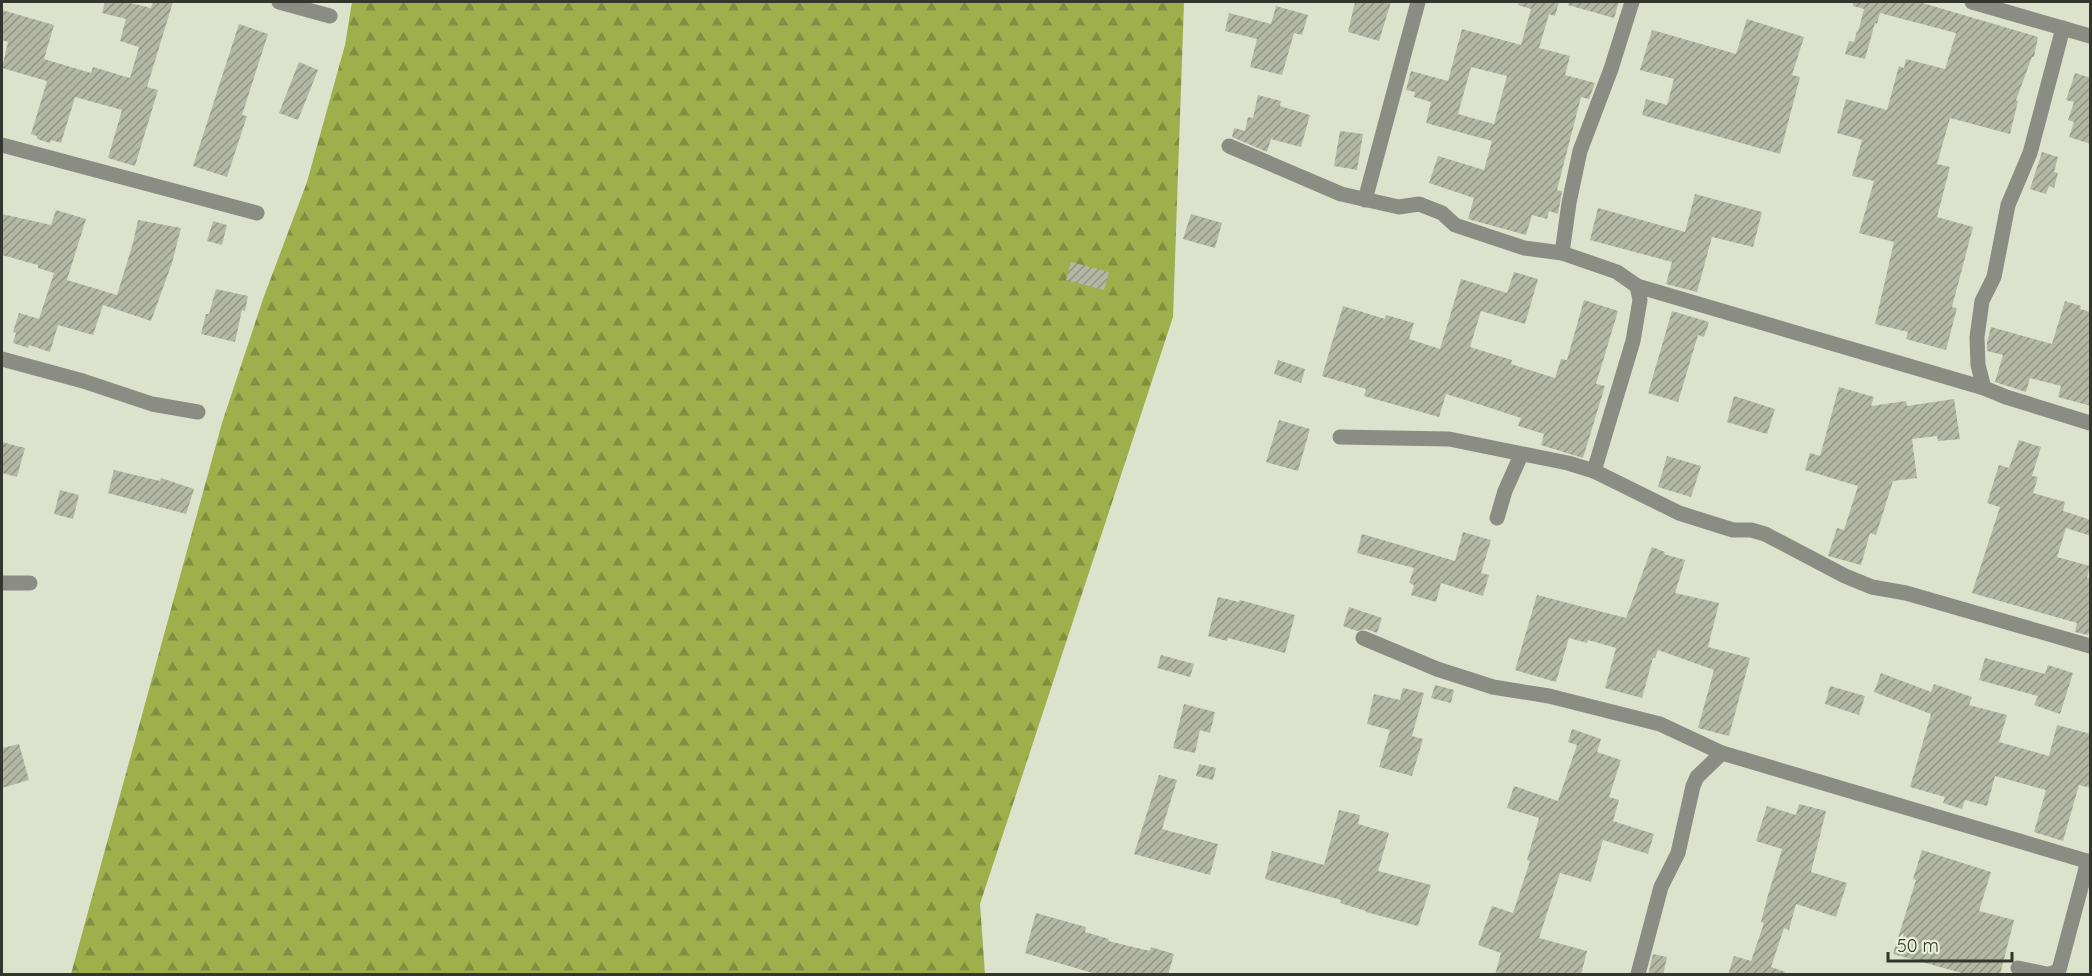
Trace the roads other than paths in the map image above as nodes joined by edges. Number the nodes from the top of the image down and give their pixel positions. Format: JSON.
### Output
{"nodes":[{"id":1,"x":279,"y":2,"type":"edge"},
{"id":2,"x":1418,"y":2,"type":"edge"},
{"id":3,"x":1632,"y":2,"type":"edge"},
{"id":4,"x":1972,"y":2,"type":"edge"},
{"id":5,"x":1989,"y":4,"type":"edge"},
{"id":6,"x":330,"y":16,"type":"dead end"},
{"id":7,"x":2063,"y":28,"type":"junction"},
{"id":8,"x":2091,"y":36,"type":"edge"},
{"id":9,"x":2,"y":145,"type":"edge"},
{"id":10,"x":1229,"y":146,"type":"dead end"},
{"id":11,"x":1365,"y":200,"type":"junction"},
{"id":12,"x":257,"y":213,"type":"dead end"},
{"id":13,"x":1562,"y":254,"type":"junction"},
{"id":14,"x":1637,"y":286,"type":"junction"},
{"id":15,"x":2,"y":359,"type":"edge"},
{"id":16,"x":1984,"y":388,"type":"junction"},
{"id":17,"x":198,"y":412,"type":"dead end"},
{"id":18,"x":2091,"y":423,"type":"edge"},
{"id":19,"x":1340,"y":437,"type":"dead end"},
{"id":20,"x":1521,"y":455,"type":"junction"},
{"id":21,"x":1594,"y":471,"type":"junction"},
{"id":22,"x":1497,"y":518,"type":"dead end"},
{"id":23,"x":2,"y":583,"type":"edge"},
{"id":24,"x":30,"y":583,"type":"dead end"},
{"id":25,"x":1363,"y":638,"type":"dead end"},
{"id":26,"x":2091,"y":646,"type":"edge"},
{"id":27,"x":1722,"y":753,"type":"junction"},
{"id":28,"x":2089,"y":861,"type":"edge"},
{"id":29,"x":2018,"y":968,"type":"dead end"},
{"id":30,"x":2053,"y":974,"type":"edge"},
{"id":31,"x":1638,"y":975,"type":"edge"}],
"edges":[{"from":1,"to":6,"type":"street"},
{"from":2,"to":11,"type":"street"},
{"from":3,"to":13,"type":"street"},
{"from":4,"to":5,"type":"street"},
{"from":5,"to":7,"type":"street"},
{"from":7,"to":8,"type":"street"},
{"from":7,"to":16,"type":"street"},
{"from":9,"to":12,"type":"street"},
{"from":10,"to":11,"type":"street"},
{"from":11,"to":13,"type":"street"},
{"from":13,"to":14,"type":"street"},
{"from":14,"to":16,"type":"street"},
{"from":14,"to":21,"type":"street"},
{"from":15,"to":17,"type":"street"},
{"from":16,"to":18,"type":"street"},
{"from":19,"to":20,"type":"street"},
{"from":20,"to":21,"type":"street"},
{"from":20,"to":22,"type":"street"},
{"from":21,"to":26,"type":"street"},
{"from":23,"to":24,"type":"street"},
{"from":25,"to":27,"type":"street"},
{"from":27,"to":28,"type":"street"},
{"from":27,"to":31,"type":"street"},
{"from":28,"to":30,"type":"street"},
{"from":29,"to":30,"type":"street"}]}
